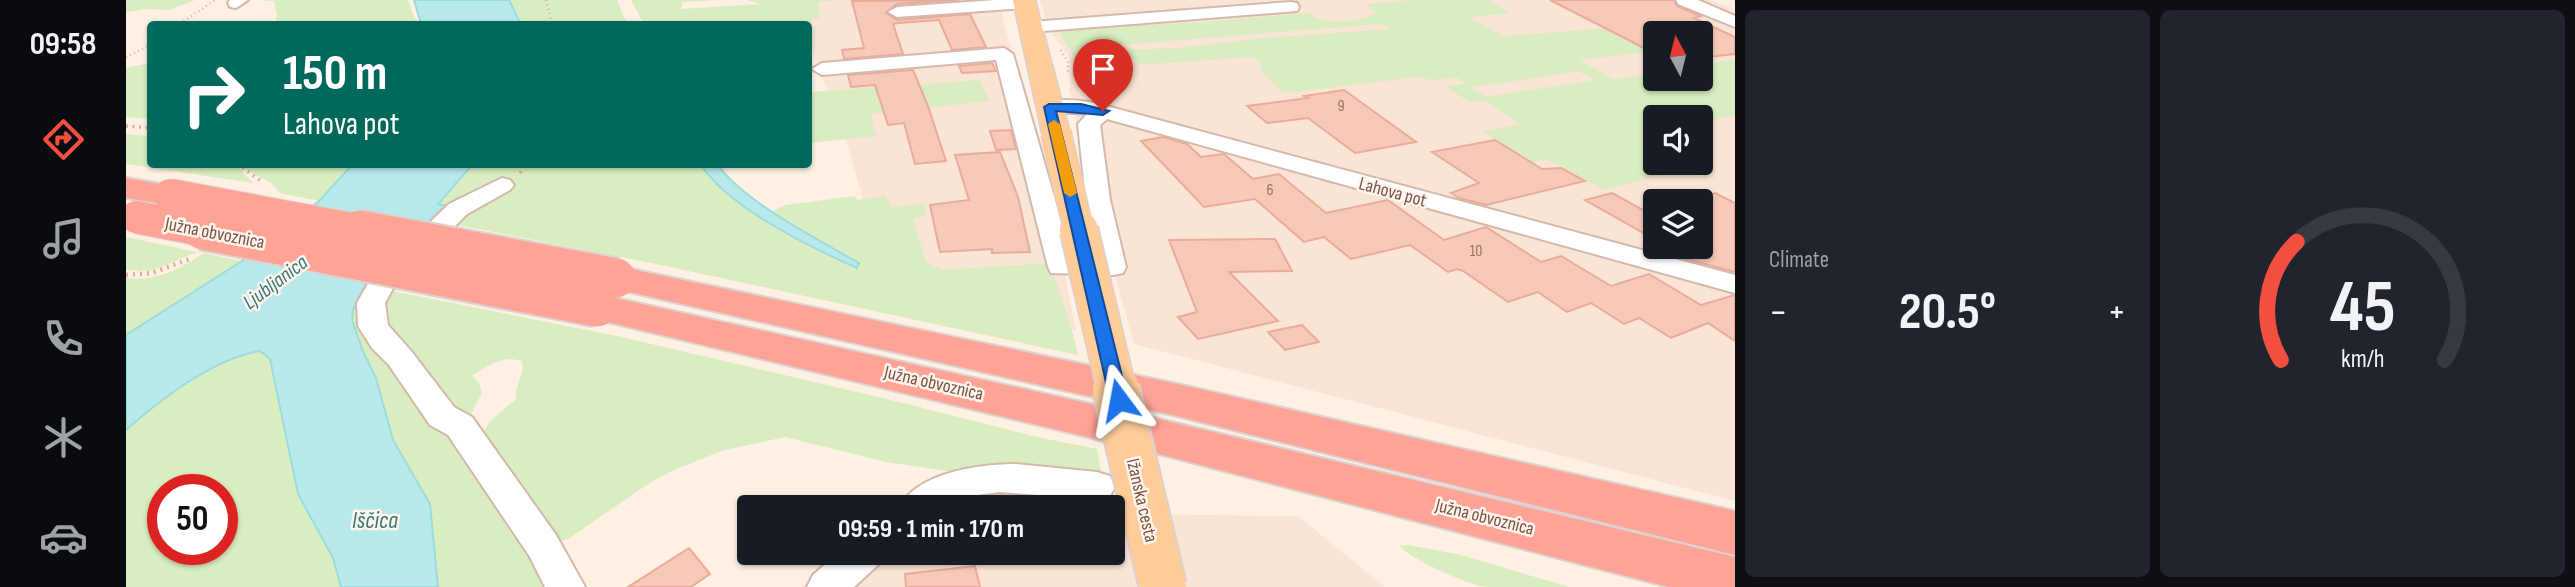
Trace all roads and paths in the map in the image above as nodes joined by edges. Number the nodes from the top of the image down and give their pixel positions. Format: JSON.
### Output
{"nodes":[{"id":1,"x":215,"y":0,"type":"edge"},
{"id":2,"x":546,"y":0,"type":"edge"},
{"id":3,"x":1684,"y":0,"type":"edge"},
{"id":4,"x":1024,"y":2,"type":"edge"},
{"id":5,"x":1291,"y":7,"type":"dead end"},
{"id":6,"x":897,"y":12,"type":"dead end"},
{"id":7,"x":184,"y":21,"type":"edge"},
{"id":8,"x":551,"y":21,"type":"edge"},
{"id":9,"x":1735,"y":22,"type":"edge"},
{"id":10,"x":1031,"y":27,"type":"junction"},
{"id":11,"x":147,"y":46,"type":"edge"},
{"id":12,"x":126,"y":57,"type":"edge"},
{"id":13,"x":822,"y":69,"type":"dead end"},
{"id":14,"x":1012,"y":81,"type":"junction"},
{"id":15,"x":1050,"y":107,"type":"junction"},
{"id":16,"x":1103,"y":111,"type":"junction"},
{"id":17,"x":126,"y":126,"type":"edge"},
{"id":18,"x":147,"y":128,"type":"edge"},
{"id":19,"x":243,"y":168,"type":"edge"},
{"id":20,"x":261,"y":181,"type":"dead end"},
{"id":21,"x":502,"y":185,"type":"dead end"},
{"id":22,"x":129,"y":207,"type":"edge"},
{"id":23,"x":202,"y":253,"type":"dead end"},
{"id":24,"x":126,"y":275,"type":"edge"},
{"id":25,"x":1735,"y":284,"type":"edge"},
{"id":26,"x":606,"y":293,"type":"junction"},
{"id":27,"x":1097,"y":486,"type":"dead end"},
{"id":28,"x":939,"y":495,"type":"edge"},
{"id":29,"x":1735,"y":533,"type":"edge"},
{"id":30,"x":852,"y":565,"type":"edge"},
{"id":31,"x":1735,"y":581,"type":"edge"},
{"id":32,"x":565,"y":587,"type":"edge"},
{"id":33,"x":827,"y":587,"type":"edge"},
{"id":34,"x":1163,"y":587,"type":"edge"}],
"edges":[{"from":1,"to":7,"type":"path"},
{"from":2,"to":8,"type":"path"},
{"from":3,"to":9,"type":"street"},
{"from":4,"to":6,"type":"street","name":"Ižanska cesta"},
{"from":4,"to":10,"type":"main road","name":"Ižanska cesta"},
{"from":5,"to":10,"type":"street"},
{"from":10,"to":15,"type":"main road","name":"Ižanska cesta"},
{"from":11,"to":12,"type":"path"},
{"from":13,"to":14,"type":"street"},
{"from":14,"to":15,"type":"street","name":"Lahova pot"},
{"from":14,"to":16,"type":"street"},
{"from":15,"to":16,"type":"street","name":"Lahova pot"},
{"from":15,"to":34,"type":"main road","name":"Ižanska cesta","bridge":true},
{"from":16,"to":25,"type":"street","name":"Lahova pot"},
{"from":17,"to":18,"type":"path"},
{"from":19,"to":20,"type":"path"},
{"from":21,"to":32,"type":"street"},
{"from":22,"to":26,"type":"highway","name":"Južna obvoznica","bridge":true},
{"from":22,"to":26,"type":"highway","name":"Južna obvoznica","bridge":true},
{"from":23,"to":24,"type":"path"},
{"from":26,"to":29,"type":"highway","name":"Južna obvoznica"},
{"from":26,"to":31,"type":"highway","name":"Južna obvoznica"},
{"from":27,"to":28,"type":"street"},
{"from":30,"to":33,"type":"street"}]}
